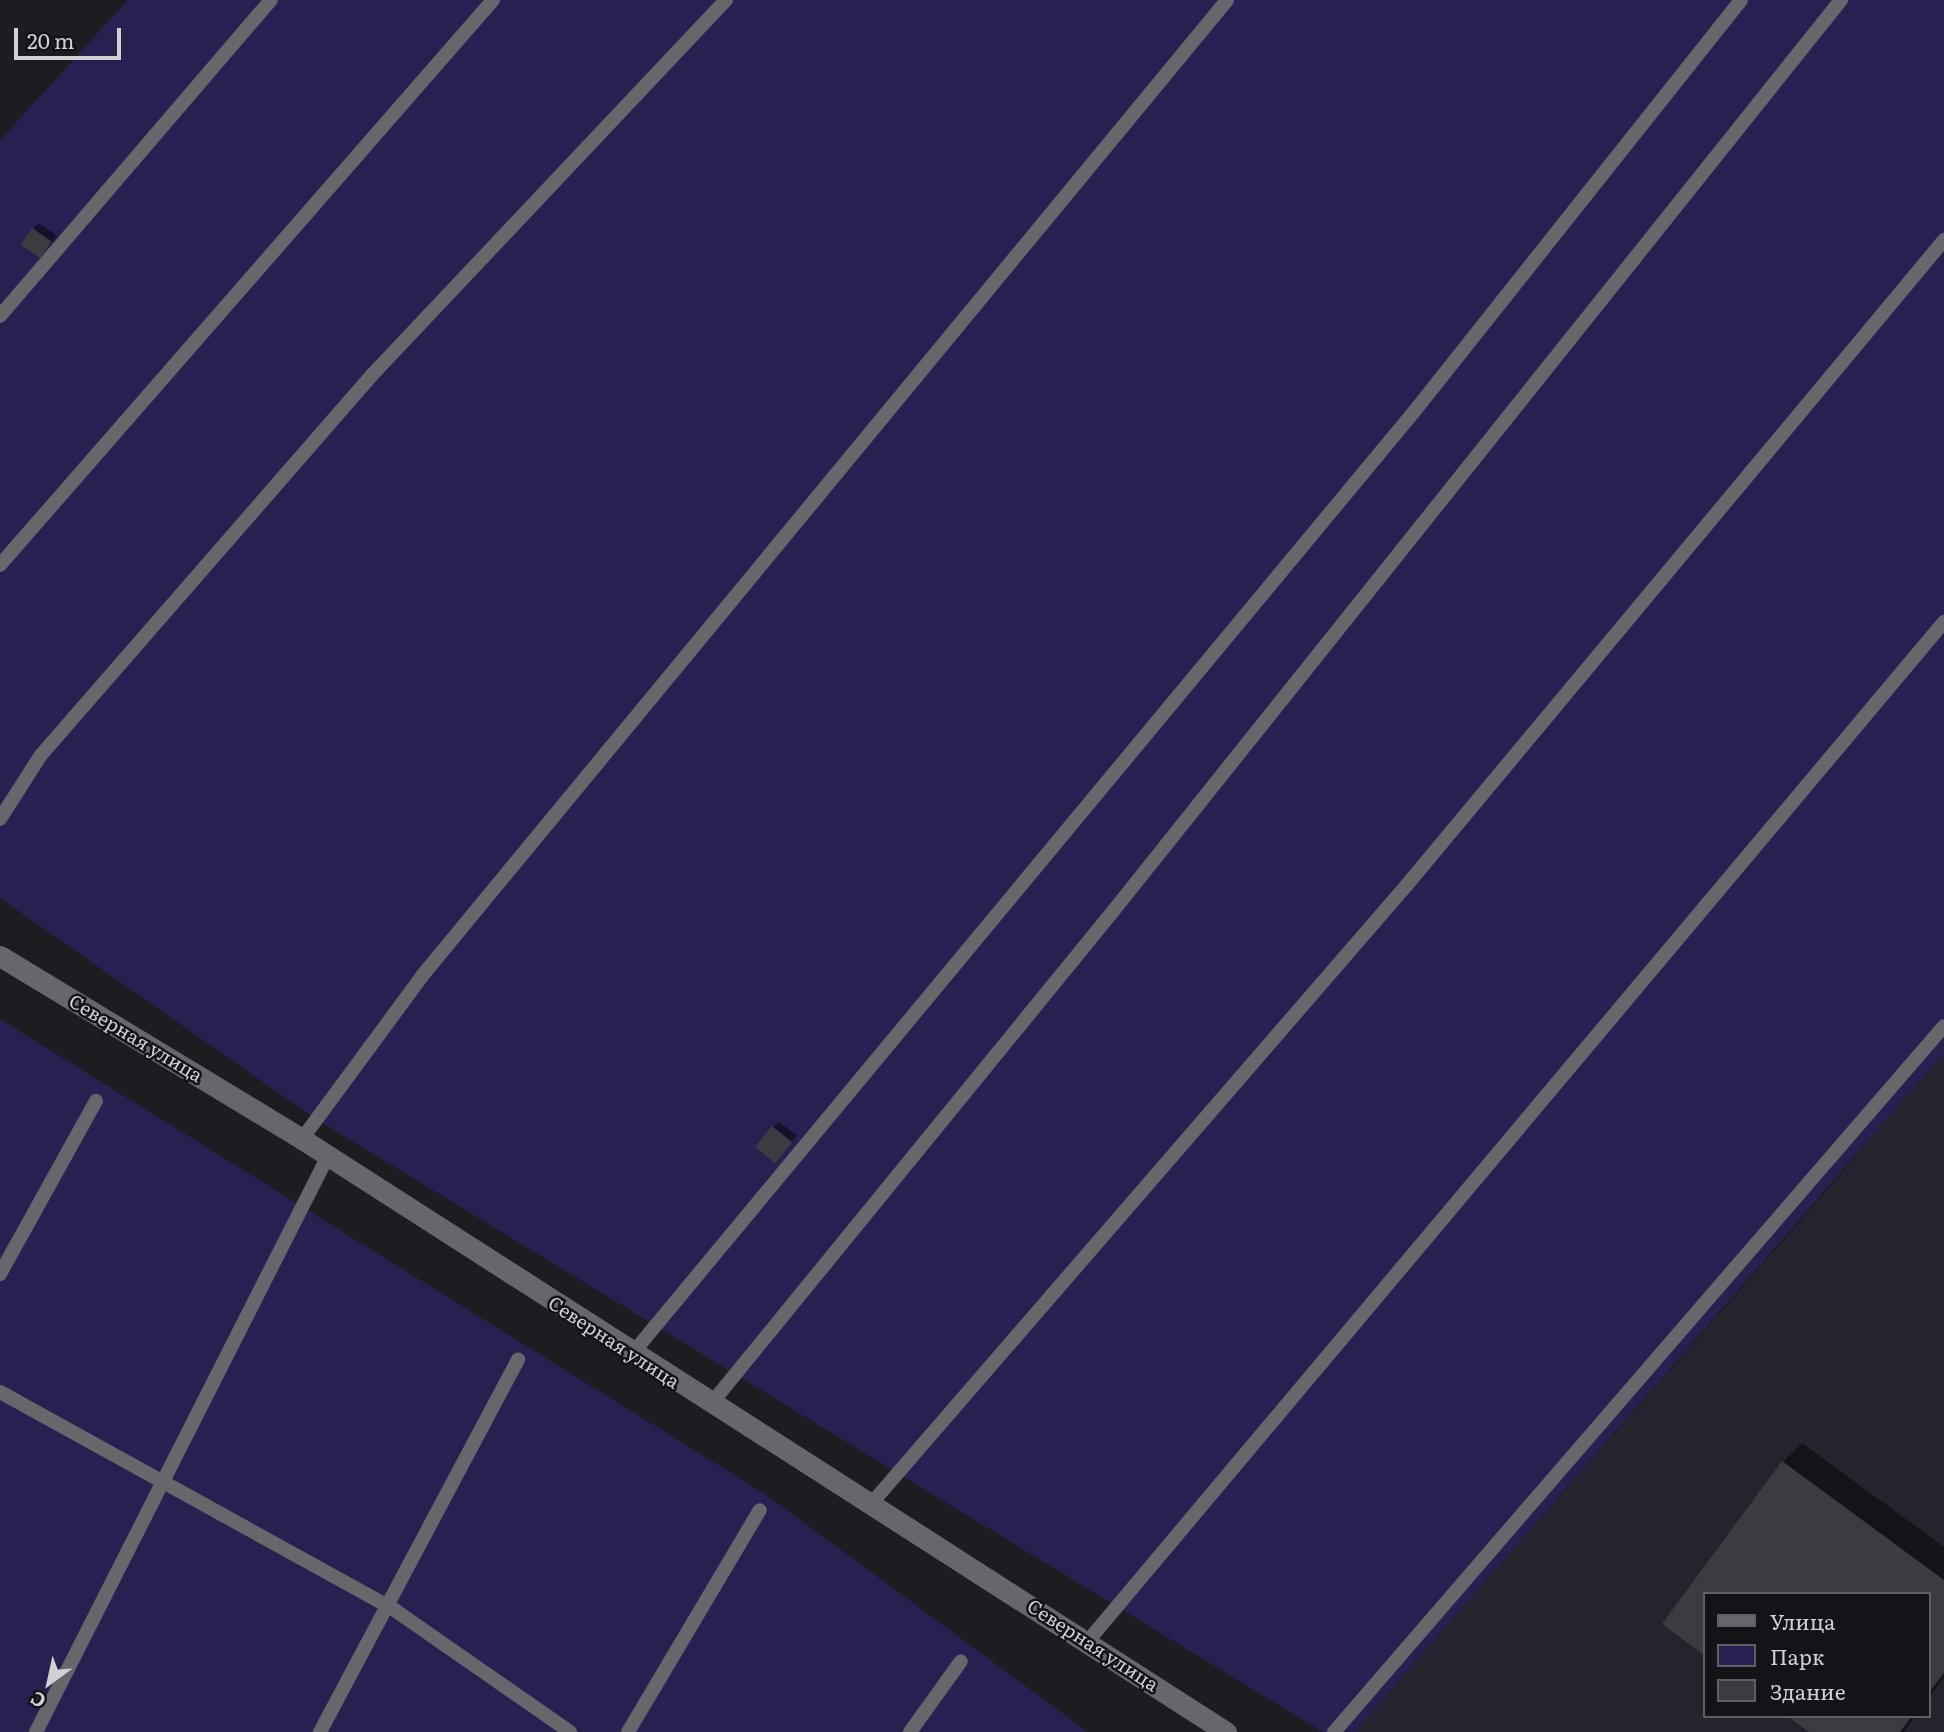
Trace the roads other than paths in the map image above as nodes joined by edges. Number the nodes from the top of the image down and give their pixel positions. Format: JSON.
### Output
{"nodes":[{"id":1,"x":271,"y":0,"type":"edge"},
{"id":2,"x":493,"y":0,"type":"edge"},
{"id":3,"x":726,"y":0,"type":"edge"},
{"id":4,"x":1227,"y":0,"type":"edge"},
{"id":5,"x":1741,"y":0,"type":"edge"},
{"id":6,"x":1841,"y":0,"type":"edge"},
{"id":7,"x":1944,"y":240,"type":"edge"},
{"id":8,"x":0,"y":316,"type":"edge"},
{"id":9,"x":0,"y":565,"type":"edge"},
{"id":10,"x":1944,"y":622,"type":"edge"},
{"id":11,"x":0,"y":819,"type":"edge"},
{"id":12,"x":0,"y":956,"type":"edge"},
{"id":13,"x":1944,"y":1026,"type":"edge"},
{"id":14,"x":96,"y":1101,"type":"dead end"},
{"id":15,"x":302,"y":1139,"type":"junction"},
{"id":16,"x":328,"y":1156,"type":"junction"},
{"id":17,"x":0,"y":1274,"type":"edge"},
{"id":18,"x":632,"y":1354,"type":"junction"},
{"id":19,"x":518,"y":1359,"type":"dead end"},
{"id":20,"x":0,"y":1392,"type":"edge"},
{"id":21,"x":711,"y":1404,"type":"junction"},
{"id":22,"x":163,"y":1481,"type":"junction"},
{"id":23,"x":871,"y":1504,"type":"junction"},
{"id":24,"x":760,"y":1510,"type":"dead end"},
{"id":25,"x":387,"y":1607,"type":"junction"},
{"id":26,"x":1088,"y":1641,"type":"junction"},
{"id":27,"x":961,"y":1661,"type":"dead end"},
{"id":28,"x":36,"y":1732,"type":"edge"},
{"id":29,"x":320,"y":1732,"type":"edge"},
{"id":30,"x":570,"y":1732,"type":"edge"},
{"id":31,"x":628,"y":1732,"type":"edge"},
{"id":32,"x":910,"y":1732,"type":"edge"},
{"id":33,"x":1226,"y":1732,"type":"edge"},
{"id":34,"x":1334,"y":1732,"type":"edge"}],
"edges":[{"from":1,"to":8,"type":"lane"},
{"from":2,"to":9,"type":"lane"},
{"from":3,"to":11,"type":"lane"},
{"from":4,"to":15,"type":"lane"},
{"from":5,"to":18,"type":"lane"},
{"from":6,"to":21,"type":"lane"},
{"from":7,"to":23,"type":"lane"},
{"from":10,"to":26,"type":"lane"},
{"from":12,"to":15,"type":"street","name":"Северная улица"},
{"from":13,"to":34,"type":"lane"},
{"from":14,"to":17,"type":"lane"},
{"from":15,"to":16,"type":"street","name":"Северная улица"},
{"from":16,"to":18,"type":"street","name":"Северная улица"},
{"from":16,"to":22,"type":"lane"},
{"from":18,"to":21,"type":"street","name":"Северная улица"},
{"from":19,"to":25,"type":"lane"},
{"from":20,"to":22,"type":"lane"},
{"from":21,"to":23,"type":"street","name":"Северная улица"},
{"from":22,"to":25,"type":"lane"},
{"from":22,"to":28,"type":"lane"},
{"from":23,"to":26,"type":"street","name":"Северная улица"},
{"from":24,"to":31,"type":"lane"},
{"from":25,"to":29,"type":"lane"},
{"from":25,"to":30,"type":"lane"},
{"from":26,"to":33,"type":"street","name":"Северная улица"},
{"from":27,"to":32,"type":"lane"}]}
